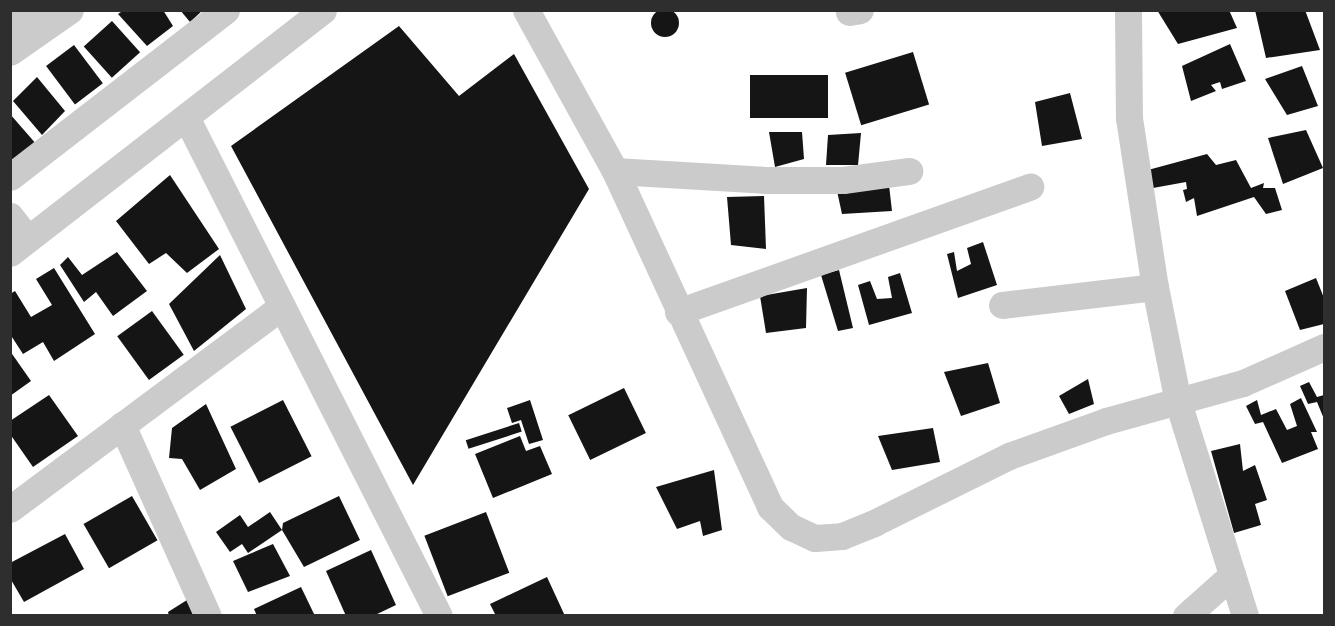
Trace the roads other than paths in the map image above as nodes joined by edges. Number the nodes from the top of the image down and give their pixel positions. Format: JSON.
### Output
{"nodes":[{"id":1,"x":70,"y":10,"type":"edge"},
{"id":2,"x":226,"y":10,"type":"edge"},
{"id":3,"x":323,"y":10,"type":"edge"},
{"id":4,"x":526,"y":10,"type":"edge"},
{"id":5,"x":1128,"y":10,"type":"edge"},
{"id":6,"x":38,"y":17,"type":"edge"},
{"id":7,"x":10,"y":24,"type":"edge"},
{"id":8,"x":10,"y":52,"type":"edge"},
{"id":9,"x":186,"y":117,"type":"junction"},
{"id":10,"x":615,"y":171,"type":"junction"},
{"id":11,"x":909,"y":171,"type":"dead end"},
{"id":12,"x":10,"y":177,"type":"edge"},
{"id":13,"x":1029,"y":187,"type":"dead end"},
{"id":14,"x":10,"y":216,"type":"edge"},
{"id":15,"x":19,"y":246,"type":"edge"},
{"id":16,"x":1155,"y":287,"type":"junction"},
{"id":17,"x":1002,"y":305,"type":"dead end"},
{"id":18,"x":282,"y":306,"type":"junction"},
{"id":19,"x":678,"y":312,"type":"junction"},
{"id":20,"x":1324,"y":347,"type":"edge"},
{"id":21,"x":1178,"y":402,"type":"junction"},
{"id":22,"x":122,"y":425,"type":"junction"},
{"id":23,"x":10,"y":509,"type":"edge"},
{"id":24,"x":1232,"y":575,"type":"junction"},
{"id":25,"x":208,"y":615,"type":"edge"},
{"id":26,"x":439,"y":615,"type":"edge"},
{"id":27,"x":1186,"y":615,"type":"edge"},
{"id":28,"x":1245,"y":615,"type":"edge"}],
"edges":[{"from":1,"to":6,"type":"street"},
{"from":2,"to":12,"type":"street"},
{"from":3,"to":9,"type":"street"},
{"from":4,"to":10,"type":"street"},
{"from":5,"to":16,"type":"street"},
{"from":6,"to":7,"type":"street"},
{"from":6,"to":8,"type":"street"},
{"from":9,"to":15,"type":"street"},
{"from":9,"to":18,"type":"street"},
{"from":10,"to":11,"type":"street"},
{"from":10,"to":19,"type":"street"},
{"from":13,"to":19,"type":"street"},
{"from":14,"to":15,"type":"street"},
{"from":16,"to":17,"type":"street"},
{"from":16,"to":21,"type":"street"},
{"from":18,"to":22,"type":"street"},
{"from":18,"to":26,"type":"street"},
{"from":19,"to":21,"type":"street"},
{"from":20,"to":21,"type":"street"},
{"from":21,"to":24,"type":"street"},
{"from":22,"to":23,"type":"street"},
{"from":22,"to":25,"type":"street"},
{"from":24,"to":27,"type":"street"},
{"from":24,"to":28,"type":"street"}]}
